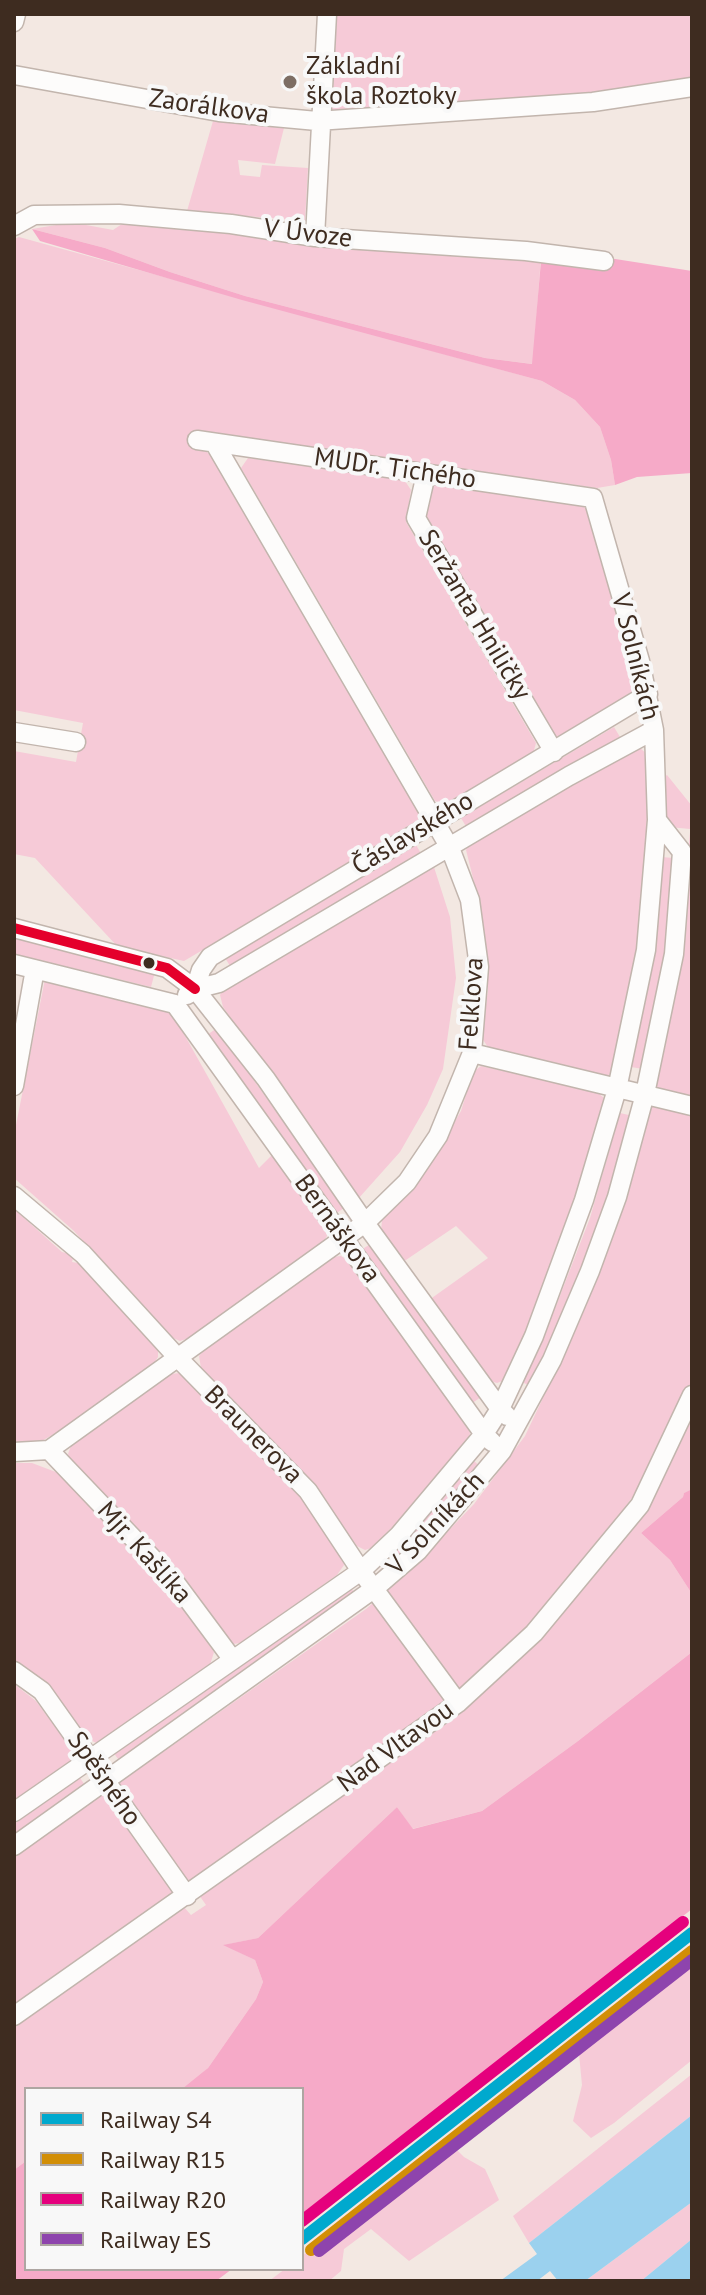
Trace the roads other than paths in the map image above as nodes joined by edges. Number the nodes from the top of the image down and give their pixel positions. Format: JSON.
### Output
{"nodes":[{"id":1,"x":16,"y":14,"type":"edge"},
{"id":2,"x":327,"y":14,"type":"edge"},
{"id":3,"x":14,"y":22,"type":"edge"},
{"id":4,"x":14,"y":75,"type":"edge"},
{"id":5,"x":692,"y":87,"type":"edge"},
{"id":6,"x":323,"y":121,"type":"junction"},
{"id":7,"x":14,"y":226,"type":"edge"},
{"id":8,"x":315,"y":237,"type":"junction"},
{"id":9,"x":604,"y":261,"type":"dead end"},
{"id":10,"x":206,"y":442,"type":"joint"},
{"id":11,"x":426,"y":474,"type":"junction"},
{"id":12,"x":593,"y":498,"type":"joint"},
{"id":13,"x":648,"y":694,"type":"junction"},
{"id":14,"x":654,"y":730,"type":"junction"},
{"id":15,"x":14,"y":732,"type":"edge"},
{"id":16,"x":76,"y":742,"type":"dead end"},
{"id":17,"x":554,"y":752,"type":"junction"},
{"id":18,"x":435,"y":820,"type":"junction"},
{"id":19,"x":657,"y":820,"type":"junction"},
{"id":20,"x":450,"y":848,"type":"junction"},
{"id":21,"x":14,"y":928,"type":"edge"},
{"id":22,"x":14,"y":964,"type":"edge"},
{"id":23,"x":35,"y":969,"type":"junction"},
{"id":24,"x":195,"y":989,"type":"junction"},
{"id":25,"x":175,"y":1004,"type":"junction"},
{"id":26,"x":472,"y":1053,"type":"junction"},
{"id":27,"x":14,"y":1086,"type":"edge"},
{"id":28,"x":617,"y":1089,"type":"junction"},
{"id":29,"x":645,"y":1094,"type":"junction"},
{"id":30,"x":692,"y":1106,"type":"edge"},
{"id":31,"x":14,"y":1196,"type":"edge"},
{"id":32,"x":365,"y":1223,"type":"junction"},
{"id":33,"x":344,"y":1238,"type":"junction"},
{"id":34,"x":178,"y":1358,"type":"junction"},
{"id":35,"x":692,"y":1395,"type":"edge"},
{"id":36,"x":500,"y":1409,"type":"junction"},
{"id":37,"x":518,"y":1425,"type":"junction"},
{"id":38,"x":484,"y":1434,"type":"junction"},
{"id":39,"x":49,"y":1450,"type":"junction"},
{"id":40,"x":502,"y":1451,"type":"junction"},
{"id":41,"x":14,"y":1452,"type":"edge"},
{"id":42,"x":361,"y":1571,"type":"junction"},
{"id":43,"x":375,"y":1588,"type":"junction"},
{"id":44,"x":233,"y":1660,"type":"junction"},
{"id":45,"x":14,"y":1671,"type":"edge"},
{"id":46,"x":458,"y":1703,"type":"junction"},
{"id":47,"x":89,"y":1759,"type":"junction"},
{"id":48,"x":105,"y":1781,"type":"junction"},
{"id":49,"x":14,"y":1812,"type":"edge"},
{"id":50,"x":14,"y":1846,"type":"edge"},
{"id":51,"x":187,"y":1896,"type":"junction"},
{"id":52,"x":14,"y":2016,"type":"edge"}],
"edges":[{"from":1,"to":3,"type":"street"},
{"from":2,"to":6,"type":"street"},
{"from":4,"to":6,"type":"street","name":"Zaorálkova"},
{"from":5,"to":6,"type":"street","name":"Zaorálkova"},
{"from":6,"to":8,"type":"street"},
{"from":7,"to":8,"type":"street","name":"V Úvoze"},
{"from":8,"to":9,"type":"street","name":"V Úvoze"},
{"from":10,"to":11,"type":"street","name":"MUDr. Tichého"},
{"from":10,"to":18,"type":"street","name":"Felklova"},
{"from":11,"to":12,"type":"street","name":"MUDr. Tichého"},
{"from":11,"to":17,"type":"street","name":"Seržanta Hniličky"},
{"from":12,"to":13,"type":"street","name":"V Solníkách"},
{"from":13,"to":14,"type":"street","name":"V Solníkách"},
{"from":13,"to":17,"type":"street","name":"Čáslavského"},
{"from":14,"to":19,"type":"street","name":"V Solníkách"},
{"from":14,"to":20,"type":"street","name":"Čáslavského"},
{"from":15,"to":16,"type":"street"},
{"from":17,"to":18,"type":"street","name":"Čáslavského"},
{"from":18,"to":20,"type":"street","name":"Felklova"},
{"from":18,"to":24,"type":"street","name":"Čáslavského"},
{"from":19,"to":28,"type":"street","name":"V Solníkách"},
{"from":19,"to":29,"type":"street","name":"V Solníkách"},
{"from":20,"to":24,"type":"street","name":"Čáslavského"},
{"from":20,"to":26,"type":"street","name":"Felklova"},
{"from":21,"to":24,"type":"street","name":"Bernáškova"},
{"from":22,"to":23,"type":"street"},
{"from":23,"to":25,"type":"street"},
{"from":23,"to":27,"type":"street"},
{"from":24,"to":25,"type":"street","name":"Čáslavského"},
{"from":24,"to":32,"type":"street","name":"Bernáškova"},
{"from":25,"to":33,"type":"street","name":"Bernáškova"},
{"from":26,"to":28,"type":"street"},
{"from":26,"to":32,"type":"street","name":"Felklova"},
{"from":28,"to":29,"type":"street"},
{"from":28,"to":36,"type":"street","name":"V Solníkách"},
{"from":29,"to":30,"type":"street"},
{"from":29,"to":37,"type":"street","name":"V Solníkách"},
{"from":31,"to":34,"type":"street","name":"Braunerova"},
{"from":32,"to":33,"type":"street","name":"Felklova"},
{"from":32,"to":36,"type":"street","name":"Bernáškova"},
{"from":33,"to":34,"type":"street","name":"Felklova"},
{"from":33,"to":38,"type":"street","name":"Bernáškova"},
{"from":34,"to":39,"type":"street","name":"Felklova"},
{"from":34,"to":42,"type":"street","name":"Braunerova"},
{"from":35,"to":46,"type":"street","name":"Nad Vltavou"},
{"from":36,"to":37,"type":"street","name":"Bernáškova"},
{"from":36,"to":38,"type":"street","name":"V Solníkách"},
{"from":37,"to":40,"type":"street","name":"V Solníkách"},
{"from":38,"to":40,"type":"street","name":"Bernáškova"},
{"from":38,"to":42,"type":"street","name":"V Solníkách"},
{"from":39,"to":41,"type":"street"},
{"from":39,"to":44,"type":"street","name":"Mjr. Kašlíka"},
{"from":40,"to":43,"type":"street","name":"V Solníkách"},
{"from":42,"to":43,"type":"street","name":"Braunerova"},
{"from":42,"to":44,"type":"street","name":"V Solníkách"},
{"from":43,"to":46,"type":"street","name":"Braunerova"},
{"from":43,"to":48,"type":"street","name":"V Solníkách"},
{"from":44,"to":47,"type":"street","name":"V Solníkách"},
{"from":45,"to":47,"type":"street","name":"Spěšného"},
{"from":46,"to":51,"type":"street","name":"Nad Vltavou"},
{"from":47,"to":48,"type":"street","name":"Spěšného"},
{"from":47,"to":49,"type":"street","name":"V Solníkách"},
{"from":48,"to":50,"type":"street","name":"V Solníkách"},
{"from":48,"to":51,"type":"street","name":"Spěšného"},
{"from":51,"to":52,"type":"street","name":"Nad Vltavou"}]}
